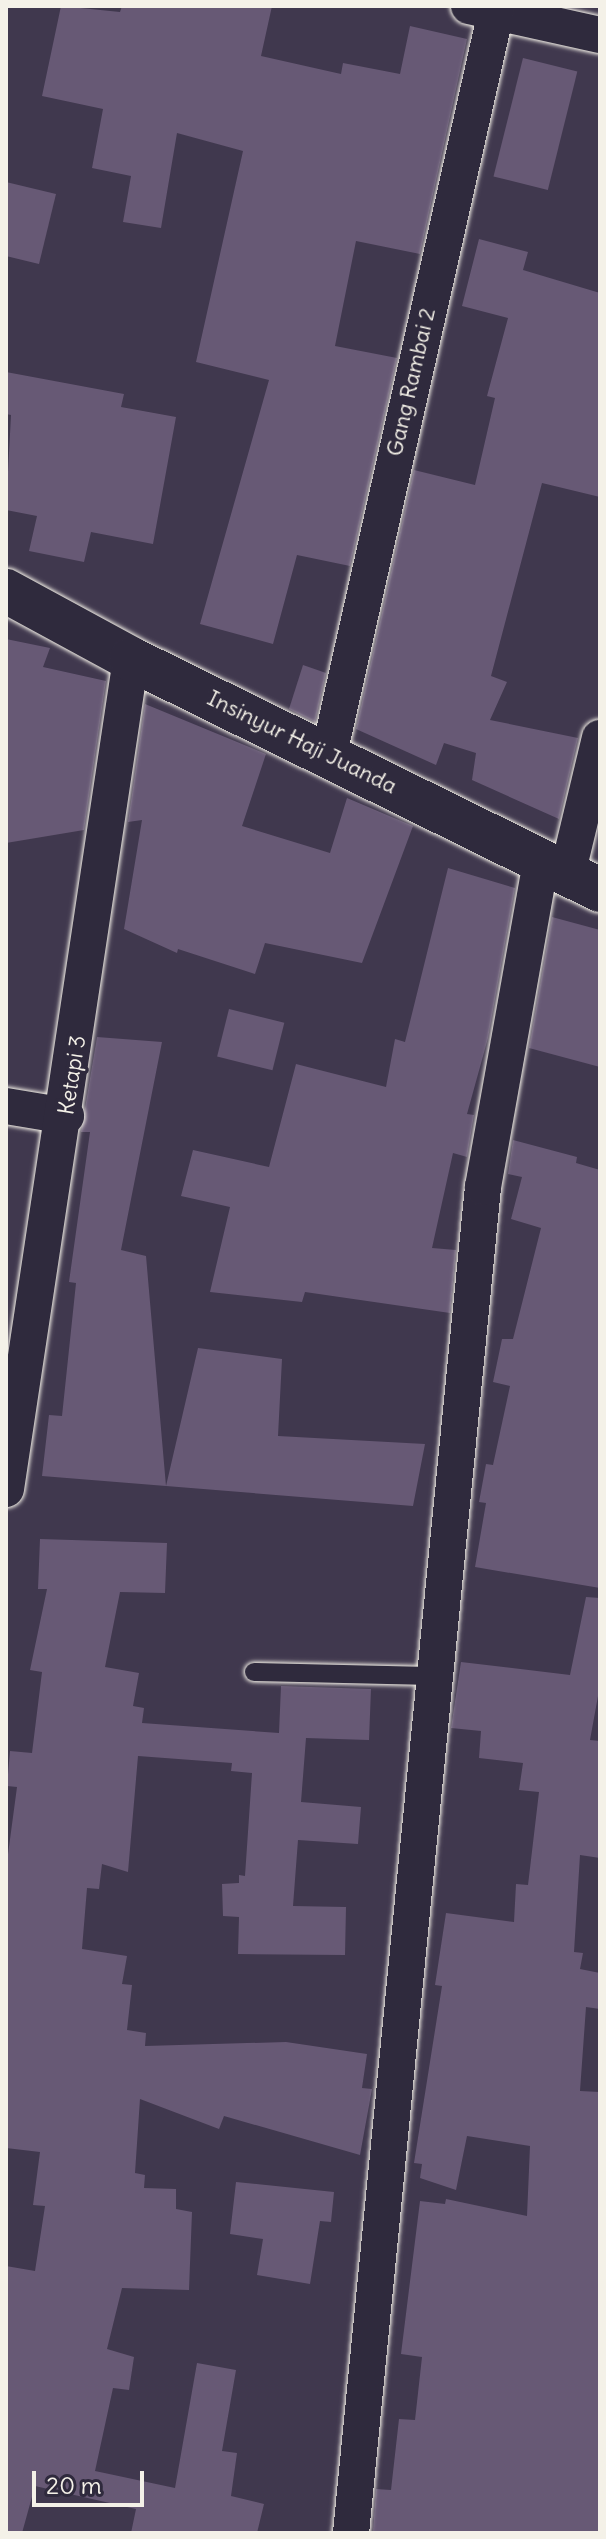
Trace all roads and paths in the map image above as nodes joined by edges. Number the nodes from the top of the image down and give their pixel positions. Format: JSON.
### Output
{"nodes":[{"id":1,"x":482,"y":9,"type":"edge"},
{"id":2,"x":600,"y":35,"type":"edge"},
{"id":3,"x":6,"y":591,"type":"edge"},
{"id":4,"x":131,"y":659,"type":"junction"},
{"id":5,"x":600,"y":738,"type":"edge"},
{"id":6,"x":329,"y":754,"type":"junction"},
{"id":7,"x":570,"y":876,"type":"edge"},
{"id":8,"x":6,"y":1106,"type":"edge"},
{"id":9,"x":66,"y":1116,"type":"junction"},
{"id":10,"x":6,"y":1489,"type":"edge"},
{"id":11,"x":254,"y":1672,"type":"dead end"},
{"id":12,"x":433,"y":1676,"type":"junction"},
{"id":13,"x":351,"y":2533,"type":"edge"}],
"edges":[{"from":1,"to":2,"type":"street"},
{"from":1,"to":6,"type":"street","name":"Gang Rambai 2"},
{"from":3,"to":4,"type":"street","name":"Insinyur Haji Juanda"},
{"from":4,"to":6,"type":"street","name":"Insinyur Haji Juanda"},
{"from":4,"to":9,"type":"street","name":"Ketapi 3"},
{"from":5,"to":7,"type":"street"},
{"from":6,"to":7,"type":"street","name":"Insinyur Haji Juanda"},
{"from":7,"to":12,"type":"street"},
{"from":8,"to":9,"type":"street"},
{"from":9,"to":10,"type":"street","name":"Ketapi 3"},
{"from":11,"to":12,"type":"lane"},
{"from":12,"to":13,"type":"street"}]}
